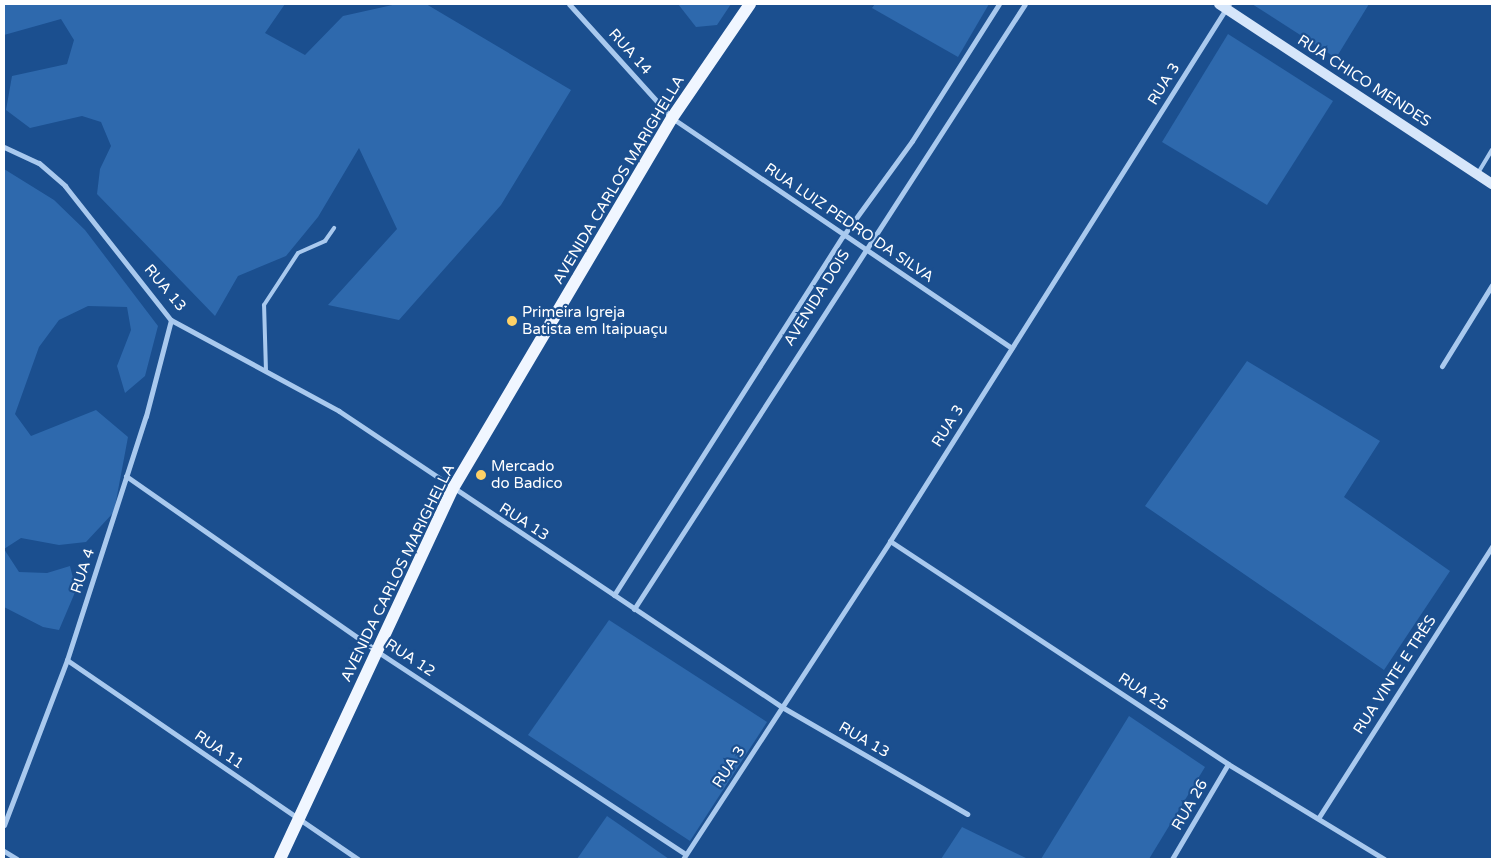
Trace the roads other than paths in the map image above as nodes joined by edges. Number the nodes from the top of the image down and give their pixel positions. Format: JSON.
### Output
{"nodes":[{"id":1,"x":569,"y":4,"type":"edge"},
{"id":2,"x":750,"y":4,"type":"edge"},
{"id":3,"x":999,"y":4,"type":"edge"},
{"id":4,"x":1025,"y":4,"type":"edge"},
{"id":5,"x":1225,"y":5,"type":"edge"},
{"id":6,"x":672,"y":118,"type":"junction"},
{"id":7,"x":4,"y":147,"type":"edge"},
{"id":8,"x":1492,"y":150,"type":"edge"},
{"id":9,"x":1478,"y":174,"type":"junction"},
{"id":10,"x":1492,"y":184,"type":"edge"},
{"id":11,"x":334,"y":228,"type":"dead end"},
{"id":12,"x":843,"y":236,"type":"junction"},
{"id":13,"x":863,"y":249,"type":"junction"},
{"id":14,"x":1492,"y":285,"type":"edge"},
{"id":15,"x":171,"y":320,"type":"junction"},
{"id":16,"x":1012,"y":348,"type":"junction"},
{"id":17,"x":1442,"y":366,"type":"dead end"},
{"id":18,"x":266,"y":371,"type":"junction"},
{"id":19,"x":126,"y":476,"type":"junction"},
{"id":20,"x":452,"y":490,"type":"junction"},
{"id":21,"x":890,"y":542,"type":"junction"},
{"id":22,"x":1492,"y":546,"type":"edge"},
{"id":23,"x":614,"y":595,"type":"junction"},
{"id":24,"x":634,"y":609,"type":"junction"},
{"id":25,"x":378,"y":652,"type":"junction"},
{"id":26,"x":67,"y":660,"type":"junction"},
{"id":27,"x":782,"y":707,"type":"junction"},
{"id":28,"x":1228,"y":764,"type":"junction"},
{"id":29,"x":967,"y":814,"type":"dead end"},
{"id":30,"x":1319,"y":817,"type":"junction"},
{"id":31,"x":298,"y":819,"type":"junction"},
{"id":32,"x":4,"y":825,"type":"edge"},
{"id":33,"x":4,"y":851,"type":"edge"},
{"id":34,"x":685,"y":857,"type":"edge"},
{"id":35,"x":17,"y":859,"type":"edge"},
{"id":36,"x":280,"y":859,"type":"edge"},
{"id":37,"x":358,"y":859,"type":"edge"},
{"id":38,"x":1172,"y":859,"type":"edge"},
{"id":39,"x":1384,"y":859,"type":"edge"}],
"edges":[{"from":1,"to":6,"type":"street","name":"RUA 14"},
{"from":2,"to":6,"type":"main road","name":"AVENIDA CARLOS MARIGHELLA"},
{"from":3,"to":12,"type":"street","name":"AVENIDA DOIS"},
{"from":4,"to":13,"type":"street","name":"AVENIDA DOIS"},
{"from":5,"to":9,"type":"main road","name":"RUA CHICO MENDES"},
{"from":5,"to":16,"type":"street","name":"RUA 3"},
{"from":6,"to":12,"type":"street","name":"RUA LUIZ PEDRO DA SILVA"},
{"from":6,"to":20,"type":"main road","name":"AVENIDA CARLOS MARIGHELLA"},
{"from":7,"to":15,"type":"street","name":"RUA 13"},
{"from":8,"to":9,"type":"lane"},
{"from":9,"to":10,"type":"main road","name":"RUA CHICO MENDES"},
{"from":11,"to":18,"type":"lane"},
{"from":12,"to":13,"type":"street","name":"RUA LUIZ PEDRO DA SILVA"},
{"from":12,"to":23,"type":"street","name":"AVENIDA DOIS"},
{"from":13,"to":16,"type":"street","name":"RUA LUIZ PEDRO DA SILVA"},
{"from":13,"to":24,"type":"street","name":"AVENIDA DOIS"},
{"from":14,"to":17,"type":"street"},
{"from":15,"to":18,"type":"street","name":"RUA 13"},
{"from":15,"to":19,"type":"street","name":"RUA 4"},
{"from":16,"to":21,"type":"street","name":"RUA 3"},
{"from":18,"to":20,"type":"street","name":"RUA 13"},
{"from":19,"to":25,"type":"street","name":"RUA 12"},
{"from":19,"to":26,"type":"street","name":"RUA 4"},
{"from":20,"to":23,"type":"street","name":"RUA 13"},
{"from":20,"to":25,"type":"main road","name":"AVENIDA CARLOS MARIGHELLA"},
{"from":21,"to":27,"type":"street","name":"RUA 3"},
{"from":21,"to":28,"type":"street","name":"RUA 25"},
{"from":22,"to":30,"type":"street","name":"RUA VINTE E TRÊS"},
{"from":23,"to":24,"type":"street","name":"RUA 13"},
{"from":24,"to":27,"type":"street","name":"RUA 13"},
{"from":25,"to":31,"type":"main road","name":"AVENIDA CARLOS MARIGHELLA"},
{"from":25,"to":34,"type":"street","name":"RUA 12"},
{"from":26,"to":31,"type":"street","name":"RUA 11"},
{"from":26,"to":32,"type":"street","name":"RUA 4"},
{"from":27,"to":29,"type":"street","name":"RUA 13"},
{"from":27,"to":34,"type":"street","name":"RUA 3"},
{"from":28,"to":30,"type":"street","name":"RUA 25"},
{"from":28,"to":38,"type":"street","name":"RUA 26"},
{"from":30,"to":39,"type":"street","name":"RUA 25"},
{"from":31,"to":36,"type":"main road","name":"AVENIDA CARLOS MARIGHELLA"},
{"from":31,"to":37,"type":"street","name":"RUA 11"},
{"from":33,"to":35,"type":"street"}]}
